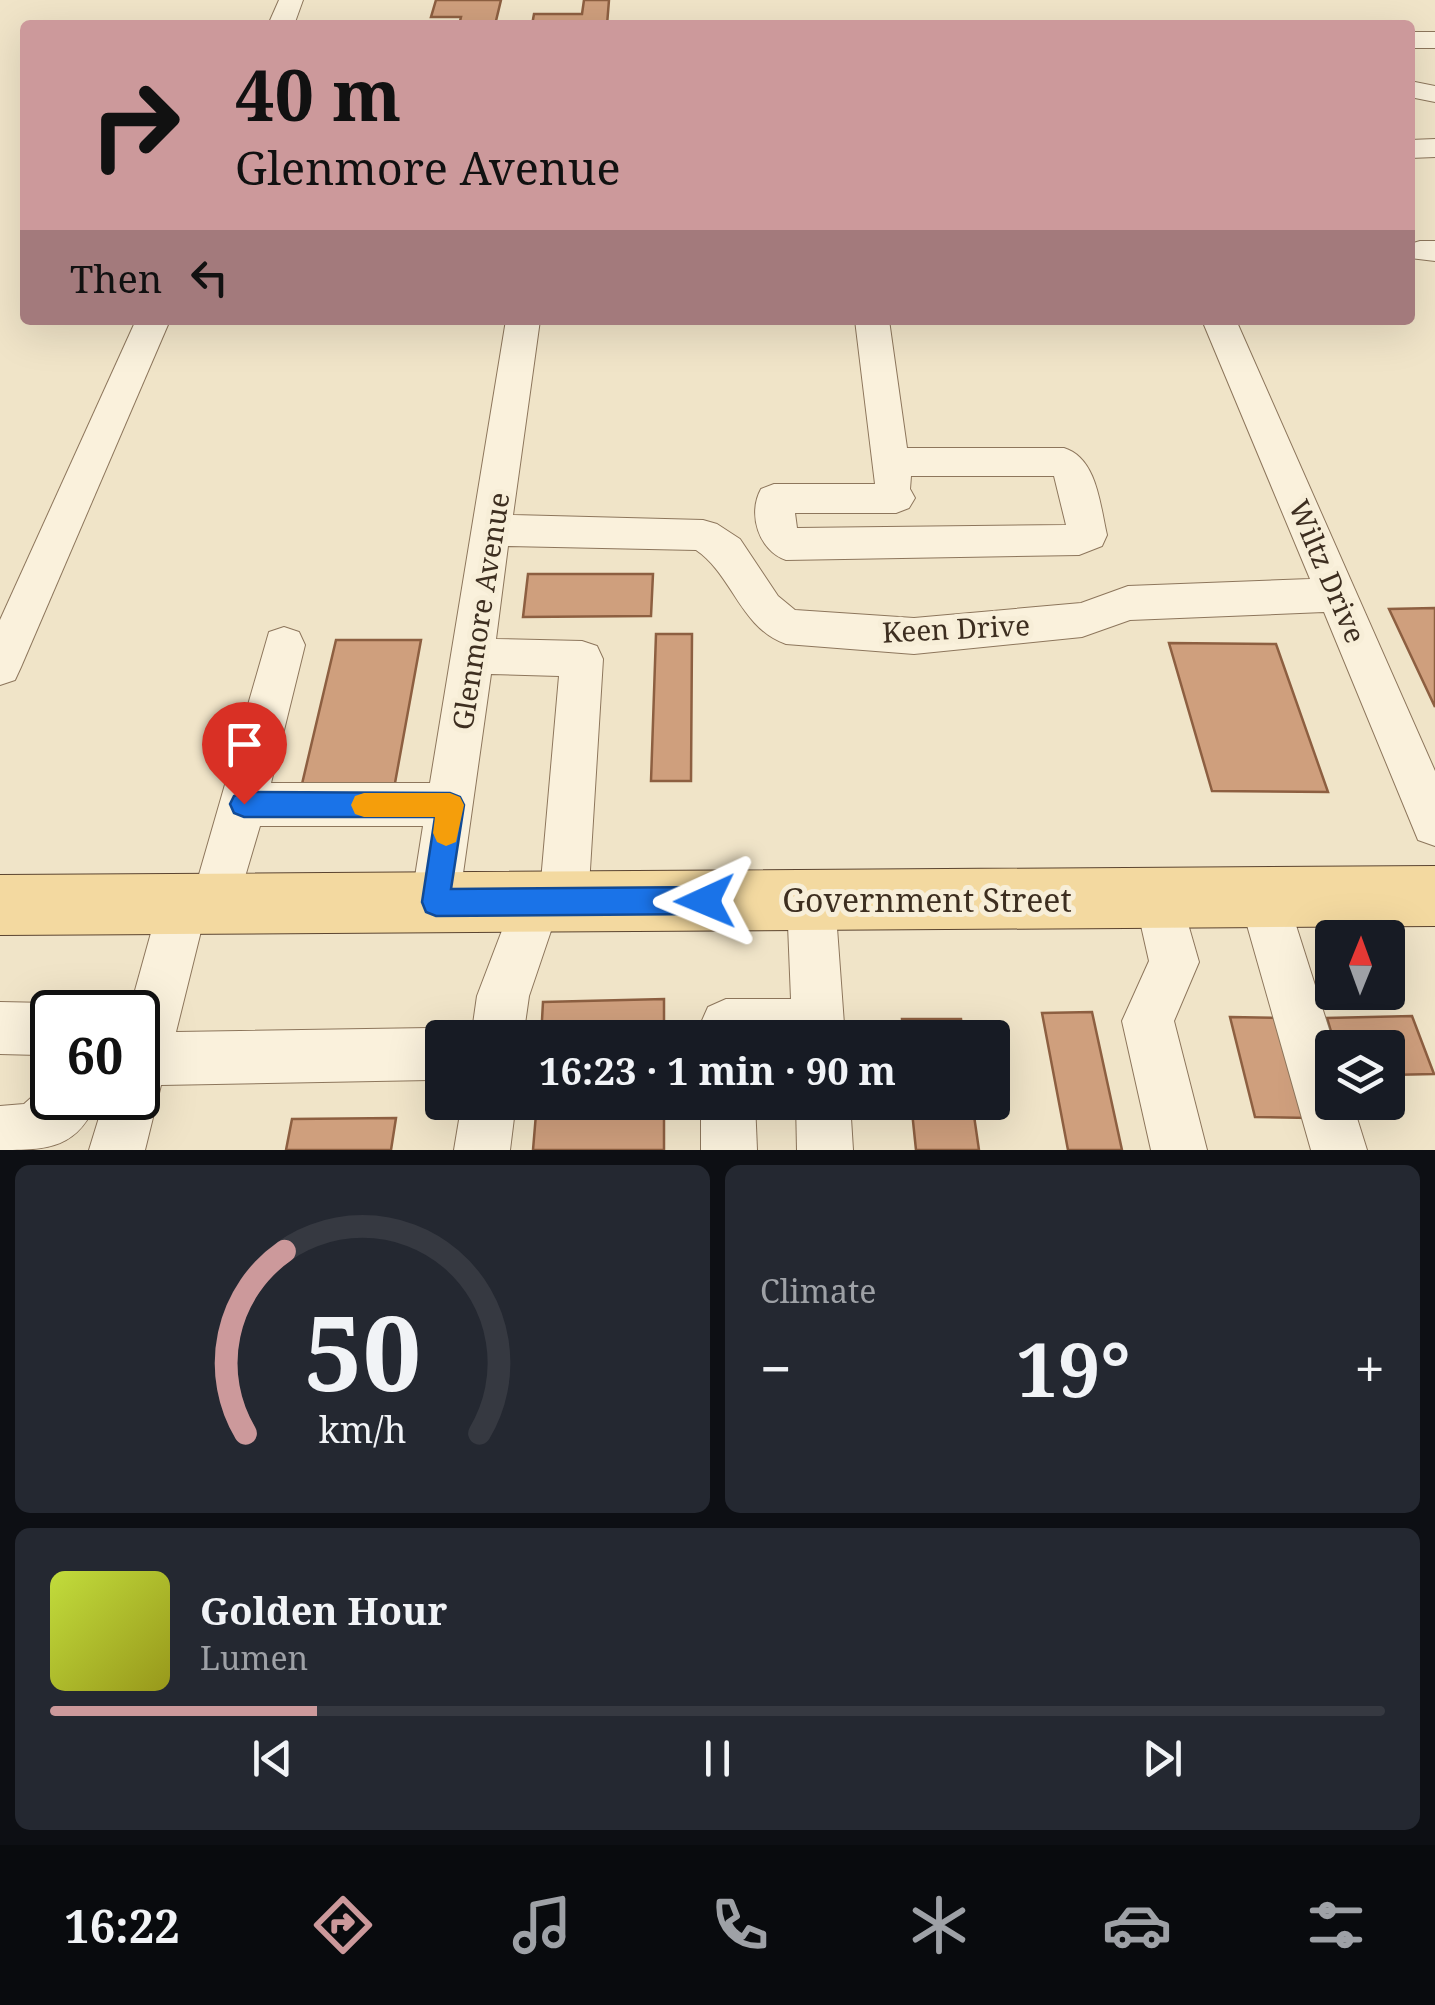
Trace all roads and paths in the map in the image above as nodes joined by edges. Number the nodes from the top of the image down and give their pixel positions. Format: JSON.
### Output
{"nodes":[{"id":1,"x":150,"y":325,"type":"edge"},
{"id":2,"x":522,"y":325,"type":"edge"},
{"id":3,"x":873,"y":325,"type":"edge"},
{"id":4,"x":1221,"y":325,"type":"edge"},
{"id":5,"x":894,"y":480,"type":"junction"},
{"id":6,"x":493,"y":530,"type":"junction"},
{"id":7,"x":905,"y":544,"type":"junction"},
{"id":8,"x":16,"y":594,"type":"edge"},
{"id":9,"x":1339,"y":594,"type":"junction"},
{"id":10,"x":284,"y":645,"type":"dead end"},
{"id":11,"x":473,"y":656,"type":"junction"},
{"id":12,"x":0,"y":667,"type":"edge"},
{"id":13,"x":244,"y":804,"type":"junction"},
{"id":14,"x":450,"y":805,"type":"junction"},
{"id":15,"x":1435,"y":824,"type":"edge"},
{"id":16,"x":1435,"y":896,"type":"edge"},
{"id":17,"x":1159,"y":898,"type":"junction"},
{"id":18,"x":1263,"y":898,"type":"junction"},
{"id":19,"x":812,"y":900,"type":"junction"},
{"id":20,"x":436,"y":902,"type":"junction"},
{"id":21,"x":550,"y":903,"type":"junction"},
{"id":22,"x":199,"y":904,"type":"junction"},
{"id":23,"x":0,"y":905,"type":"edge"},
{"id":24,"x":160,"y":1013,"type":"edge"},
{"id":25,"x":500,"y":1020,"type":"edge"},
{"id":26,"x":818,"y":1020,"type":"edge"},
{"id":27,"x":0,"y":1028,"type":"edge"},
{"id":28,"x":30,"y":1029,"type":"edge"},
{"id":29,"x":425,"y":1054,"type":"edge"},
{"id":30,"x":160,"y":1076,"type":"edge"},
{"id":31,"x":53,"y":1120,"type":"edge"},
{"id":32,"x":125,"y":1120,"type":"edge"},
{"id":33,"x":486,"y":1120,"type":"edge"},
{"id":34,"x":728,"y":1120,"type":"edge"},
{"id":35,"x":824,"y":1120,"type":"edge"},
{"id":36,"x":0,"y":1134,"type":"edge"},
{"id":37,"x":117,"y":1150,"type":"edge"},
{"id":38,"x":482,"y":1150,"type":"edge"},
{"id":39,"x":729,"y":1150,"type":"edge"},
{"id":40,"x":826,"y":1150,"type":"edge"},
{"id":41,"x":1180,"y":1150,"type":"edge"},
{"id":42,"x":1338,"y":1150,"type":"edge"}],
"edges":[{"from":1,"to":8,"type":"street"},
{"from":2,"to":6,"type":"street","name":"Glenmore Avenue"},
{"from":3,"to":5,"type":"street"},
{"from":4,"to":9,"type":"street","name":"Wiltz Drive"},
{"from":5,"to":7,"type":"street"},
{"from":5,"to":7,"type":"street"},
{"from":5,"to":7,"type":"street"},
{"from":6,"to":9,"type":"street","name":"Keen Drive"},
{"from":6,"to":11,"type":"street","name":"Glenmore Avenue"},
{"from":8,"to":12,"type":"street"},
{"from":9,"to":15,"type":"street","name":"Wiltz Drive"},
{"from":10,"to":13,"type":"street"},
{"from":11,"to":14,"type":"street","name":"Glenmore Avenue"},
{"from":11,"to":21,"type":"street"},
{"from":13,"to":14,"type":"street"},
{"from":13,"to":22,"type":"street"},
{"from":14,"to":20,"type":"street","name":"Glenmore Avenue"},
{"from":16,"to":18,"type":"main road","name":"Government Street"},
{"from":17,"to":18,"type":"main road","name":"Government Street"},
{"from":17,"to":19,"type":"main road","name":"Government Street"},
{"from":17,"to":41,"type":"street"},
{"from":18,"to":42,"type":"street"},
{"from":19,"to":21,"type":"main road","name":"Government Street"},
{"from":19,"to":26,"type":"street"},
{"from":20,"to":21,"type":"main road","name":"Government Street"},
{"from":20,"to":22,"type":"main road","name":"Government Street"},
{"from":21,"to":25,"type":"street"},
{"from":22,"to":23,"type":"main road","name":"Government Street"},
{"from":22,"to":24,"type":"street"},
{"from":27,"to":28,"type":"street"},
{"from":29,"to":30,"type":"street"},
{"from":31,"to":36,"type":"street"},
{"from":32,"to":37,"type":"street"},
{"from":33,"to":38,"type":"street"},
{"from":34,"to":39,"type":"street"},
{"from":35,"to":40,"type":"street"}]}
